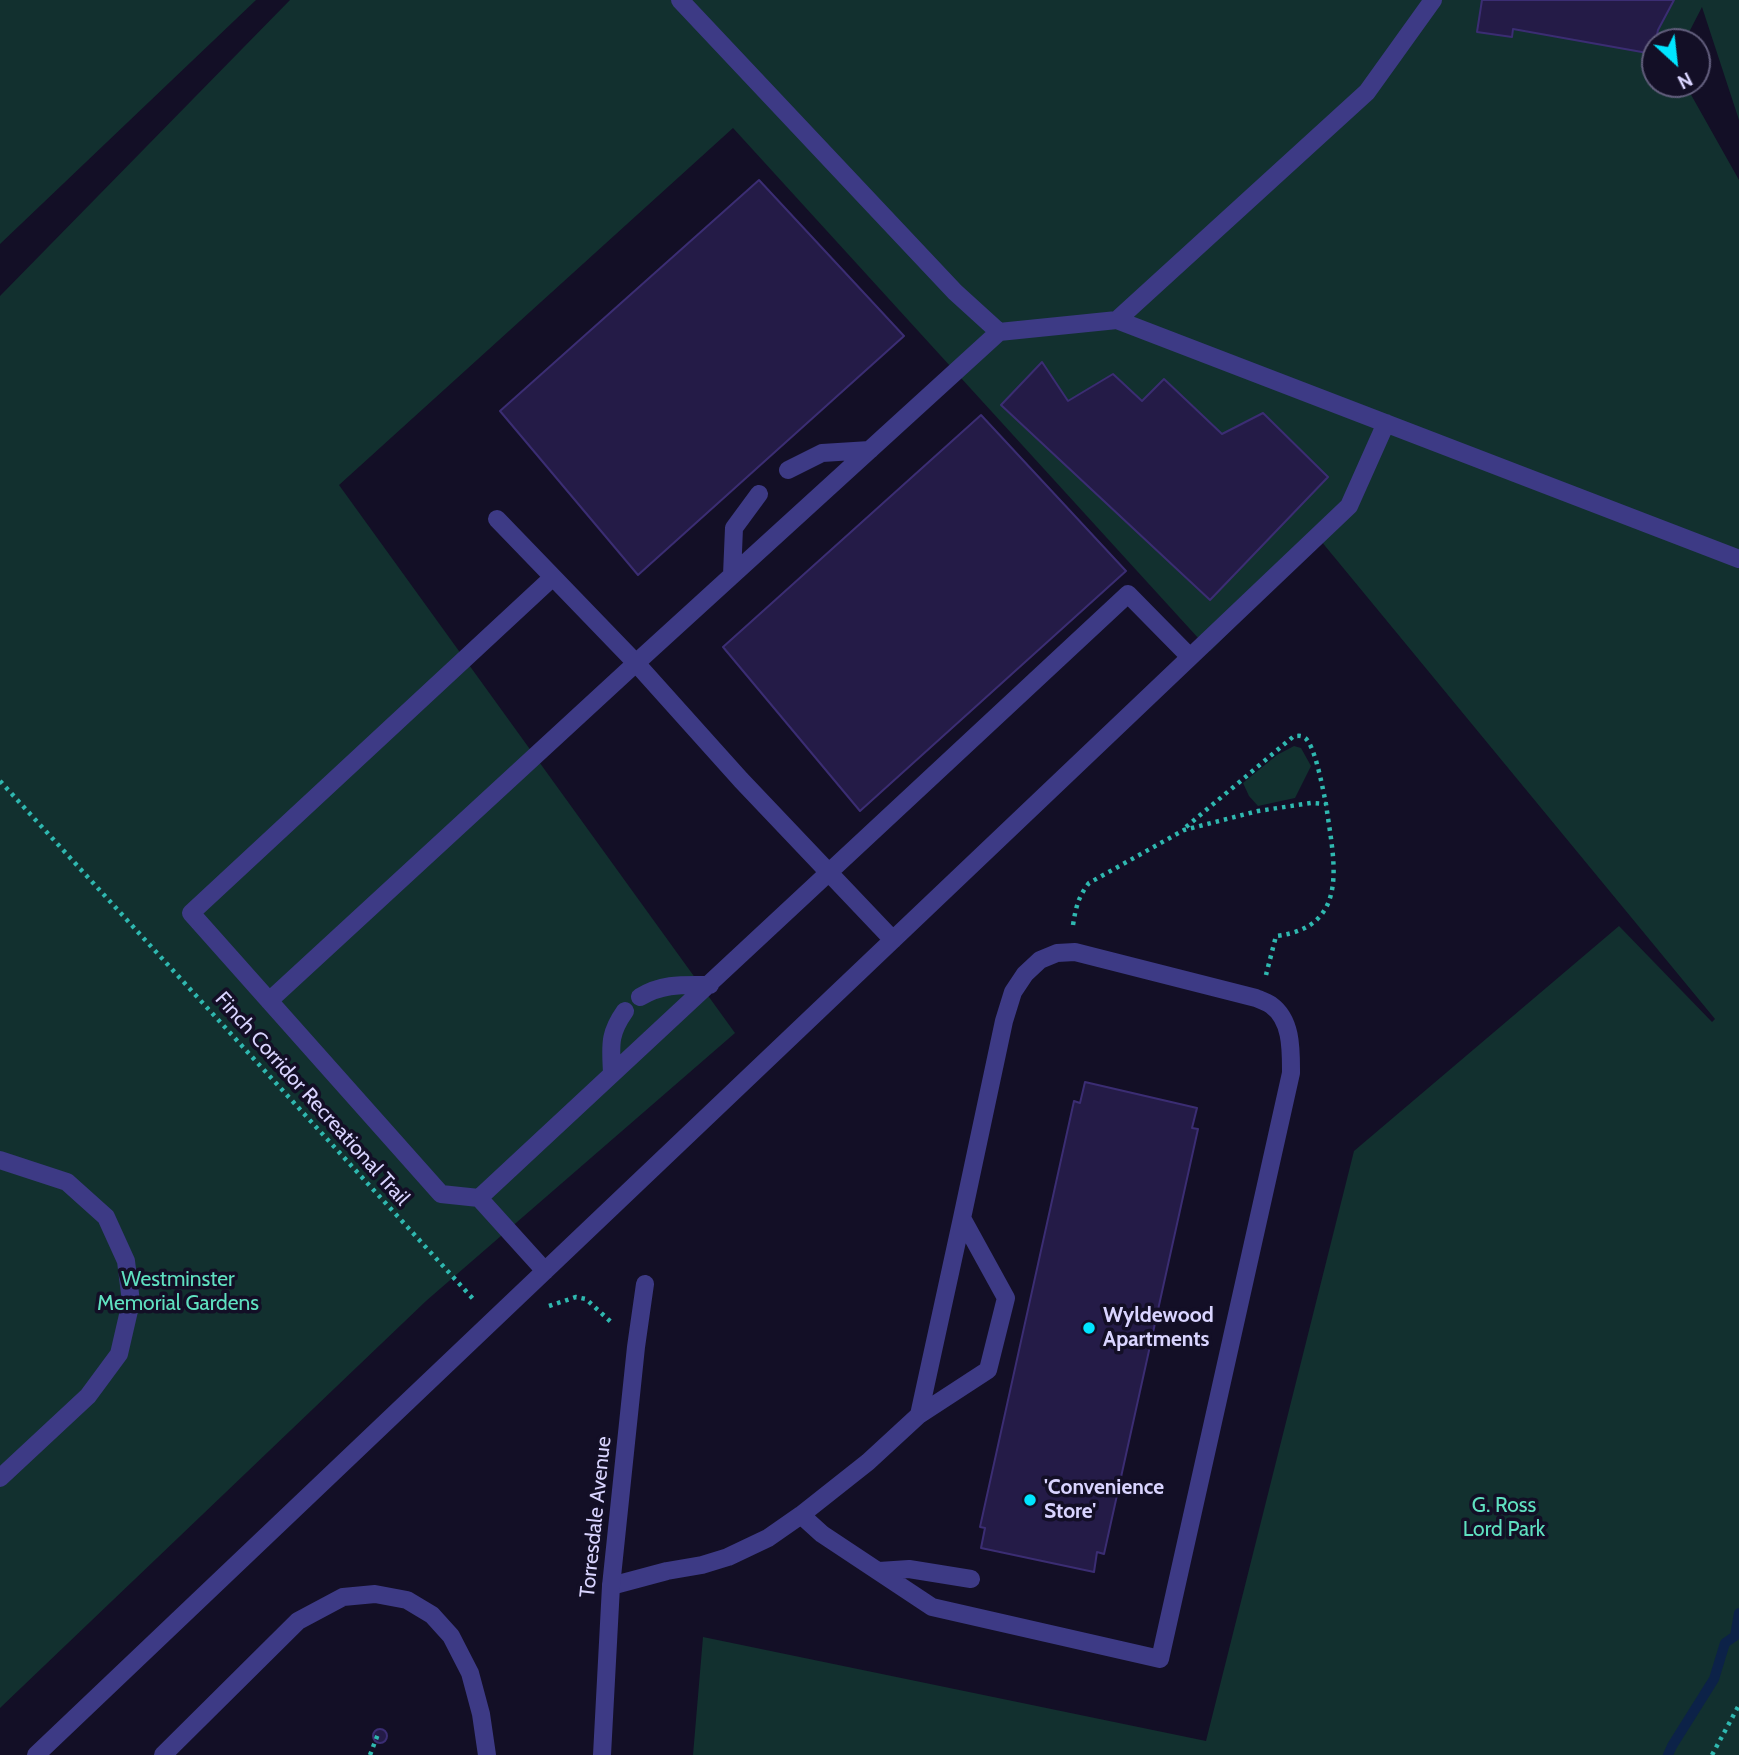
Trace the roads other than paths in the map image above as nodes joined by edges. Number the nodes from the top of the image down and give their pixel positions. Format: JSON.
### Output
{"nodes":[{"id":1,"x":680,"y":0,"type":"edge"},
{"id":2,"x":1433,"y":0,"type":"edge"},
{"id":3,"x":1117,"y":320,"type":"junction"},
{"id":4,"x":999,"y":332,"type":"junction"},
{"id":5,"x":1386,"y":423,"type":"junction"},
{"id":6,"x":870,"y":450,"type":"junction"},
{"id":7,"x":788,"y":470,"type":"dead end"},
{"id":8,"x":759,"y":494,"type":"dead end"},
{"id":9,"x":497,"y":519,"type":"dead end"},
{"id":10,"x":1739,"y":559,"type":"edge"},
{"id":11,"x":732,"y":575,"type":"junction"},
{"id":12,"x":553,"y":577,"type":"junction"},
{"id":13,"x":1190,"y":657,"type":"junction"},
{"id":14,"x":636,"y":663,"type":"junction"},
{"id":15,"x":830,"y":873,"type":"junction"},
{"id":16,"x":893,"y":940,"type":"junction"},
{"id":17,"x":710,"y":985,"type":"junction"},
{"id":18,"x":640,"y":997,"type":"dead end"},
{"id":19,"x":269,"y":1001,"type":"junction"},
{"id":20,"x":625,"y":1011,"type":"dead end"},
{"id":21,"x":612,"y":1074,"type":"junction"},
{"id":22,"x":0,"y":1160,"type":"edge"},
{"id":23,"x":479,"y":1198,"type":"junction"},
{"id":24,"x":962,"y":1218,"type":"junction"},
{"id":25,"x":545,"y":1272,"type":"junction"},
{"id":26,"x":645,"y":1284,"type":"dead end"},
{"id":27,"x":919,"y":1415,"type":"junction"},
{"id":28,"x":0,"y":1478,"type":"edge"},
{"id":29,"x":801,"y":1515,"type":"junction"},
{"id":30,"x":879,"y":1571,"type":"junction"},
{"id":31,"x":971,"y":1579,"type":"dead end"},
{"id":32,"x":611,"y":1586,"type":"junction"},
{"id":33,"x":36,"y":1755,"type":"edge"},
{"id":34,"x":163,"y":1755,"type":"edge"},
{"id":35,"x":487,"y":1755,"type":"edge"},
{"id":36,"x":602,"y":1755,"type":"edge"}],
"edges":[{"from":1,"to":4,"type":"street"},
{"from":2,"to":3,"type":"street"},
{"from":3,"to":4,"type":"street"},
{"from":3,"to":5,"type":"street"},
{"from":4,"to":6,"type":"street"},
{"from":5,"to":10,"type":"street"},
{"from":5,"to":13,"type":"street"},
{"from":6,"to":7,"type":"street"},
{"from":6,"to":11,"type":"street"},
{"from":8,"to":11,"type":"street"},
{"from":9,"to":12,"type":"street"},
{"from":11,"to":14,"type":"street"},
{"from":12,"to":14,"type":"street"},
{"from":12,"to":19,"type":"street"},
{"from":13,"to":15,"type":"street"},
{"from":13,"to":16,"type":"street"},
{"from":14,"to":15,"type":"street"},
{"from":14,"to":19,"type":"street"},
{"from":15,"to":16,"type":"street"},
{"from":15,"to":17,"type":"street"},
{"from":16,"to":25,"type":"street"},
{"from":17,"to":18,"type":"street"},
{"from":17,"to":21,"type":"street"},
{"from":19,"to":23,"type":"street"},
{"from":20,"to":21,"type":"street"},
{"from":21,"to":23,"type":"street"},
{"from":22,"to":28,"type":"street"},
{"from":23,"to":25,"type":"street"},
{"from":24,"to":27,"type":"street"},
{"from":24,"to":27,"type":"street"},
{"from":24,"to":30,"type":"street"},
{"from":25,"to":33,"type":"street"},
{"from":26,"to":32,"type":"street","name":"Torresdale Avenue"},
{"from":27,"to":29,"type":"street"},
{"from":29,"to":30,"type":"street"},
{"from":29,"to":32,"type":"street"},
{"from":30,"to":31,"type":"street"},
{"from":32,"to":36,"type":"street","name":"Torresdale Avenue"},
{"from":34,"to":35,"type":"street"}]}
